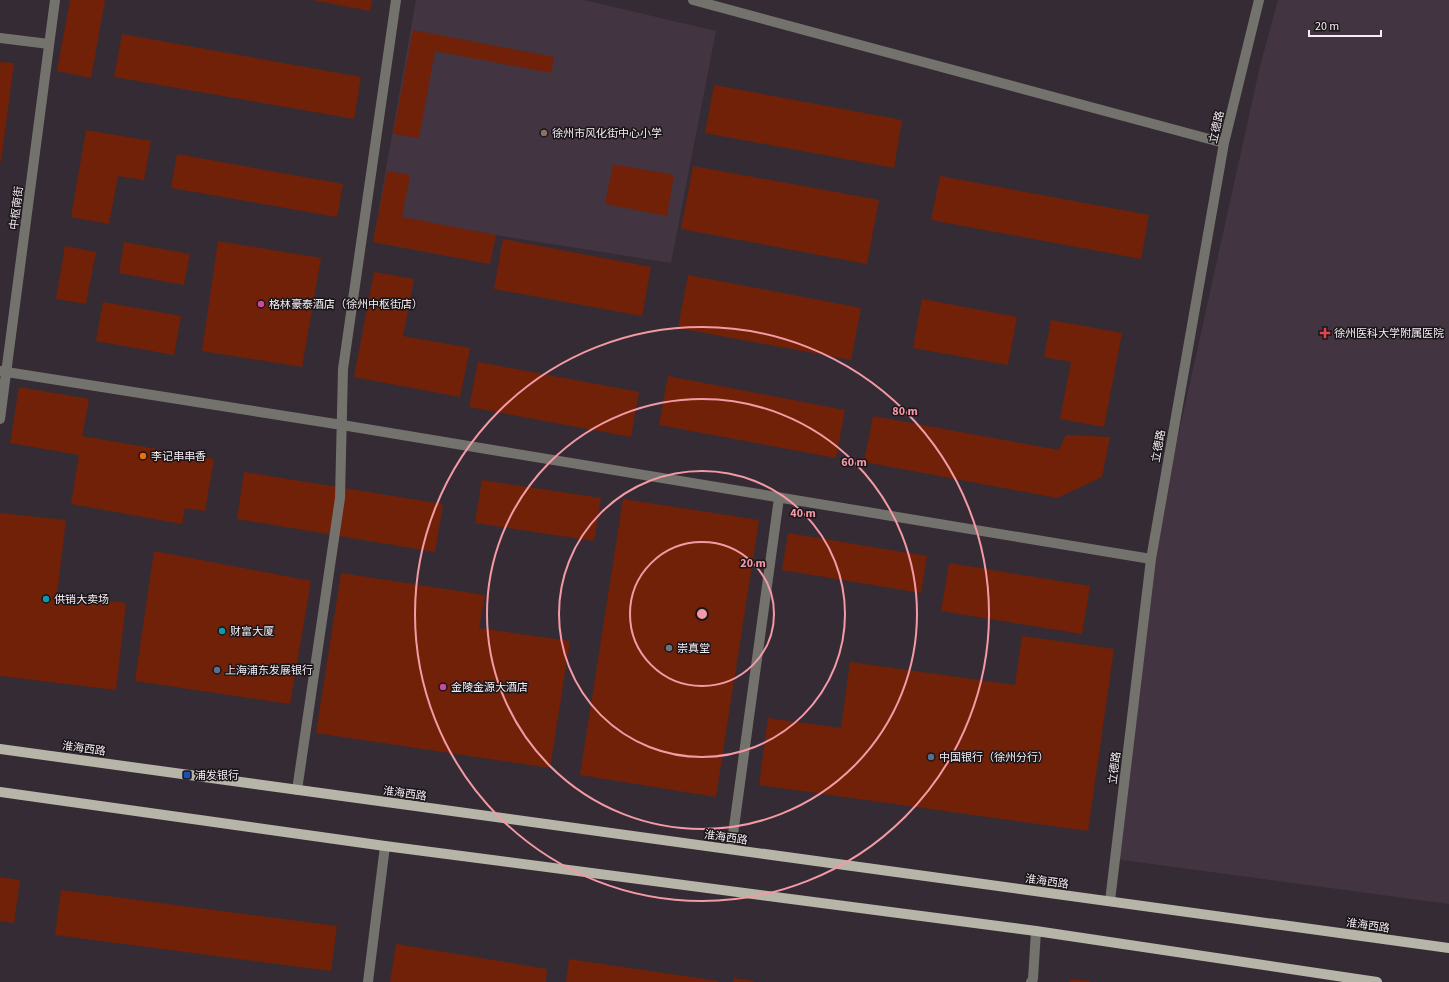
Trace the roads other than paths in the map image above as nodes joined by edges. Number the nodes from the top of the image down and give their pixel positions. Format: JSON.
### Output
{"nodes":[{"id":1,"x":55,"y":0,"type":"edge"},
{"id":2,"x":396,"y":0,"type":"edge"},
{"id":3,"x":693,"y":0,"type":"edge"},
{"id":4,"x":1259,"y":0,"type":"edge"},
{"id":5,"x":0,"y":38,"type":"edge"},
{"id":6,"x":49,"y":44,"type":"junction"},
{"id":7,"x":1224,"y":143,"type":"junction"},
{"id":8,"x":3,"y":371,"type":"edge"},
{"id":9,"x":0,"y":419,"type":"edge"},
{"id":10,"x":342,"y":425,"type":"junction"},
{"id":11,"x":779,"y":498,"type":"junction"},
{"id":12,"x":1151,"y":559,"type":"junction"},
{"id":13,"x":0,"y":749,"type":"edge"},
{"id":14,"x":297,"y":790,"type":"junction"},
{"id":15,"x":0,"y":792,"type":"edge"},
{"id":16,"x":384,"y":846,"type":"junction"},
{"id":17,"x":731,"y":849,"type":"junction"},
{"id":18,"x":1110,"y":901,"type":"junction"},
{"id":19,"x":1036,"y":931,"type":"junction"},
{"id":20,"x":1449,"y":948,"type":"edge"},
{"id":21,"x":368,"y":982,"type":"edge"},
{"id":22,"x":1031,"y":982,"type":"edge"},
{"id":23,"x":1377,"y":982,"type":"edge"}],
"edges":[{"from":1,"to":6,"type":"street","name":"中枢南街"},
{"from":2,"to":10,"type":"street"},
{"from":3,"to":7,"type":"street"},
{"from":4,"to":7,"type":"street","name":"立德路"},
{"from":5,"to":6,"type":"street"},
{"from":6,"to":8,"type":"street","name":"中枢南街"},
{"from":7,"to":12,"type":"street","name":"立德路"},
{"from":8,"to":9,"type":"street","name":"中枢南街"},
{"from":8,"to":10,"type":"street"},
{"from":10,"to":11,"type":"street"},
{"from":10,"to":14,"type":"street"},
{"from":11,"to":12,"type":"street"},
{"from":11,"to":17,"type":"street"},
{"from":12,"to":18,"type":"street","name":"立德路"},
{"from":13,"to":14,"type":"main road","name":"淮海西路"},
{"from":14,"to":17,"type":"main road","name":"淮海西路"},
{"from":15,"to":16,"type":"main road"},
{"from":16,"to":19,"type":"main road"},
{"from":16,"to":21,"type":"street"},
{"from":17,"to":18,"type":"main road","name":"淮海西路"},
{"from":18,"to":20,"type":"main road","name":"淮海西路"},
{"from":19,"to":22,"type":"street"},
{"from":19,"to":23,"type":"main road"}]}
